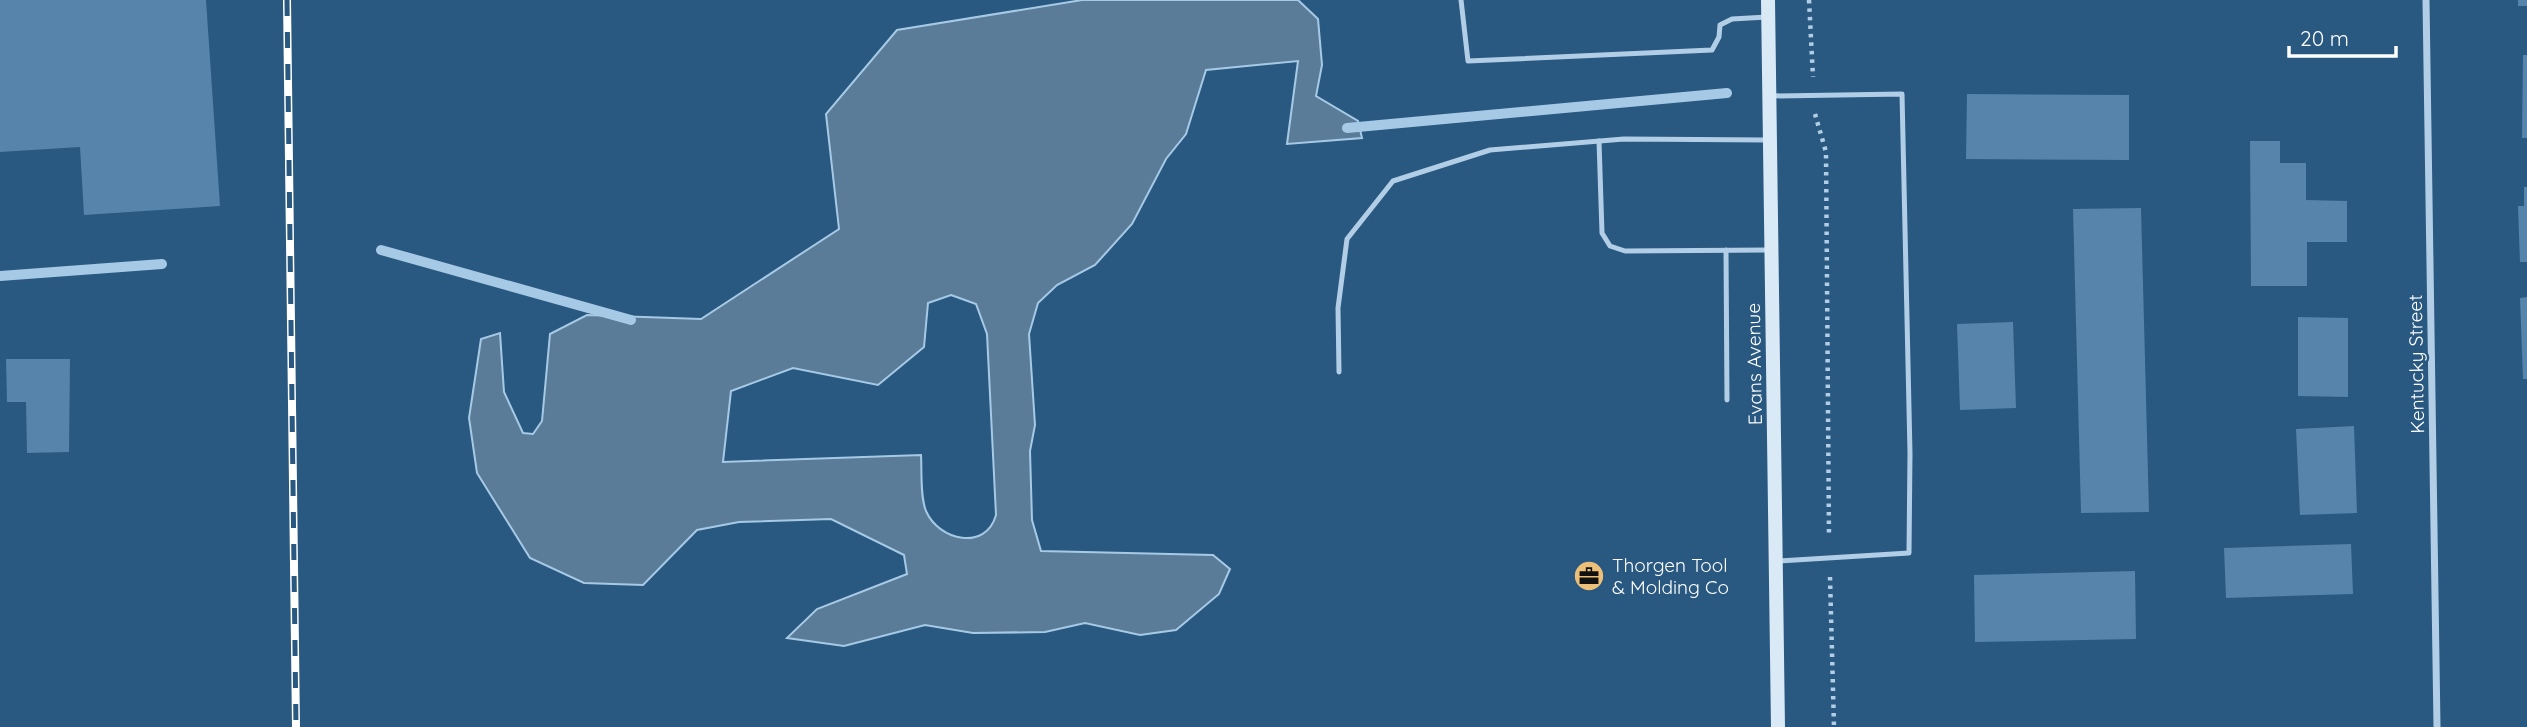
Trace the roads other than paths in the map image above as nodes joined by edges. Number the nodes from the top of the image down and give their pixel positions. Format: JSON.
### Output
{"nodes":[{"id":1,"x":1461,"y":0,"type":"edge"},
{"id":2,"x":1768,"y":0,"type":"edge"},
{"id":3,"x":2426,"y":0,"type":"edge"},
{"id":4,"x":1769,"y":17,"type":"junction"},
{"id":5,"x":1770,"y":96,"type":"junction"},
{"id":6,"x":1770,"y":140,"type":"junction"},
{"id":7,"x":1599,"y":141,"type":"junction"},
{"id":8,"x":1726,"y":250,"type":"junction"},
{"id":9,"x":1771,"y":250,"type":"junction"},
{"id":10,"x":1339,"y":372,"type":"dead end"},
{"id":11,"x":1727,"y":400,"type":"dead end"},
{"id":12,"x":1776,"y":561,"type":"junction"},
{"id":13,"x":1777,"y":727,"type":"edge"},
{"id":14,"x":2437,"y":727,"type":"edge"}],
"edges":[{"from":1,"to":4,"type":"lane"},
{"from":2,"to":4,"type":"street","name":"Evans Avenue"},
{"from":3,"to":14,"type":"street","name":"Kentucky Street"},
{"from":4,"to":5,"type":"street","name":"Evans Avenue"},
{"from":5,"to":6,"type":"street","name":"Evans Avenue"},
{"from":5,"to":12,"type":"lane"},
{"from":6,"to":7,"type":"lane"},
{"from":6,"to":9,"type":"street","name":"Evans Avenue"},
{"from":7,"to":8,"type":"lane"},
{"from":7,"to":10,"type":"lane"},
{"from":8,"to":9,"type":"lane"},
{"from":8,"to":11,"type":"lane"},
{"from":9,"to":12,"type":"street","name":"Evans Avenue"},
{"from":12,"to":13,"type":"street","name":"Evans Avenue"}]}
